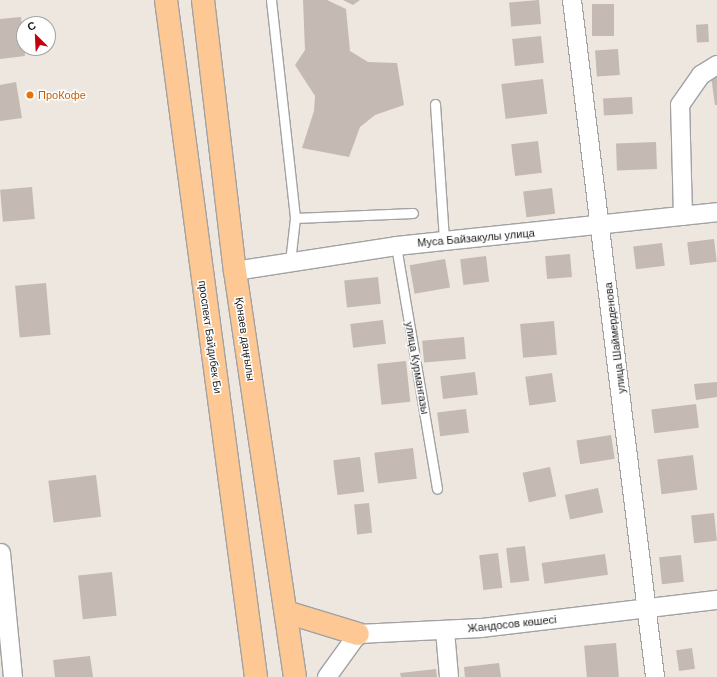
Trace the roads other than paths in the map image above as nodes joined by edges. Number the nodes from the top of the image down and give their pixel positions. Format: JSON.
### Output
{"nodes":[{"id":1,"x":166,"y":0,"type":"edge"},
{"id":2,"x":203,"y":0,"type":"edge"},
{"id":3,"x":271,"y":0,"type":"edge"},
{"id":4,"x":572,"y":0,"type":"edge"},
{"id":5,"x":717,"y":65,"type":"edge"},
{"id":6,"x":435,"y":104,"type":"dead end"},
{"id":7,"x":717,"y":212,"type":"edge"},
{"id":8,"x":413,"y":214,"type":"dead end"},
{"id":9,"x":683,"y":216,"type":"junction"},
{"id":10,"x":295,"y":218,"type":"junction"},
{"id":11,"x":602,"y":226,"type":"junction"},
{"id":12,"x":444,"y":241,"type":"junction"},
{"id":13,"x":396,"y":246,"type":"junction"},
{"id":14,"x":290,"y":262,"type":"junction"},
{"id":15,"x":235,"y":271,"type":"junction"},
{"id":16,"x":438,"y":489,"type":"dead end"},
{"id":17,"x":1,"y":553,"type":"edge"},
{"id":18,"x":717,"y":600,"type":"edge"},
{"id":19,"x":646,"y":611,"type":"junction"},
{"id":20,"x":286,"y":612,"type":"junction"},
{"id":21,"x":445,"y":630,"type":"junction"},
{"id":22,"x":358,"y":634,"type":"junction"},
{"id":23,"x":256,"y":675,"type":"edge"},
{"id":24,"x":13,"y":677,"type":"edge"},
{"id":25,"x":295,"y":677,"type":"edge"},
{"id":26,"x":327,"y":677,"type":"edge"},
{"id":27,"x":449,"y":677,"type":"edge"},
{"id":28,"x":655,"y":677,"type":"edge"}],
"edges":[{"from":1,"to":23,"type":"main road","name":"проспект Байдибек Би"},
{"from":2,"to":15,"type":"main road","name":"Қонаев даңғылы"},
{"from":3,"to":10,"type":"lane"},
{"from":4,"to":11,"type":"street","name":"улица Шаймерденова"},
{"from":5,"to":9,"type":"street"},
{"from":6,"to":12,"type":"lane"},
{"from":7,"to":9,"type":"street","name":"Муса Байзакулы улица"},
{"from":8,"to":10,"type":"lane"},
{"from":9,"to":11,"type":"street","name":"Муса Байзакулы улица"},
{"from":10,"to":14,"type":"lane"},
{"from":11,"to":12,"type":"street","name":"Муса Байзакулы улица"},
{"from":11,"to":19,"type":"street","name":"улица Шаймерденова"},
{"from":12,"to":13,"type":"street","name":"Муса Байзакулы улица"},
{"from":13,"to":14,"type":"street","name":"Муса Байзакулы улица"},
{"from":13,"to":16,"type":"lane","name":"улица Курмангазы"},
{"from":14,"to":15,"type":"street","name":"Муса Байзакулы улица"},
{"from":15,"to":20,"type":"main road","name":"Қонаев даңғылы"},
{"from":17,"to":24,"type":"street"},
{"from":18,"to":19,"type":"street","name":"Жандосов көшесі"},
{"from":19,"to":21,"type":"street","name":"Жандосов көшесі"},
{"from":19,"to":28,"type":"street","name":"улица Шаймерденова"},
{"from":20,"to":22,"type":"main road"},
{"from":20,"to":25,"type":"main road","name":"Қонаев даңғылы"},
{"from":21,"to":22,"type":"street","name":"Жандосов көшесі"},
{"from":21,"to":27,"type":"street"},
{"from":22,"to":26,"type":"street"}]}
